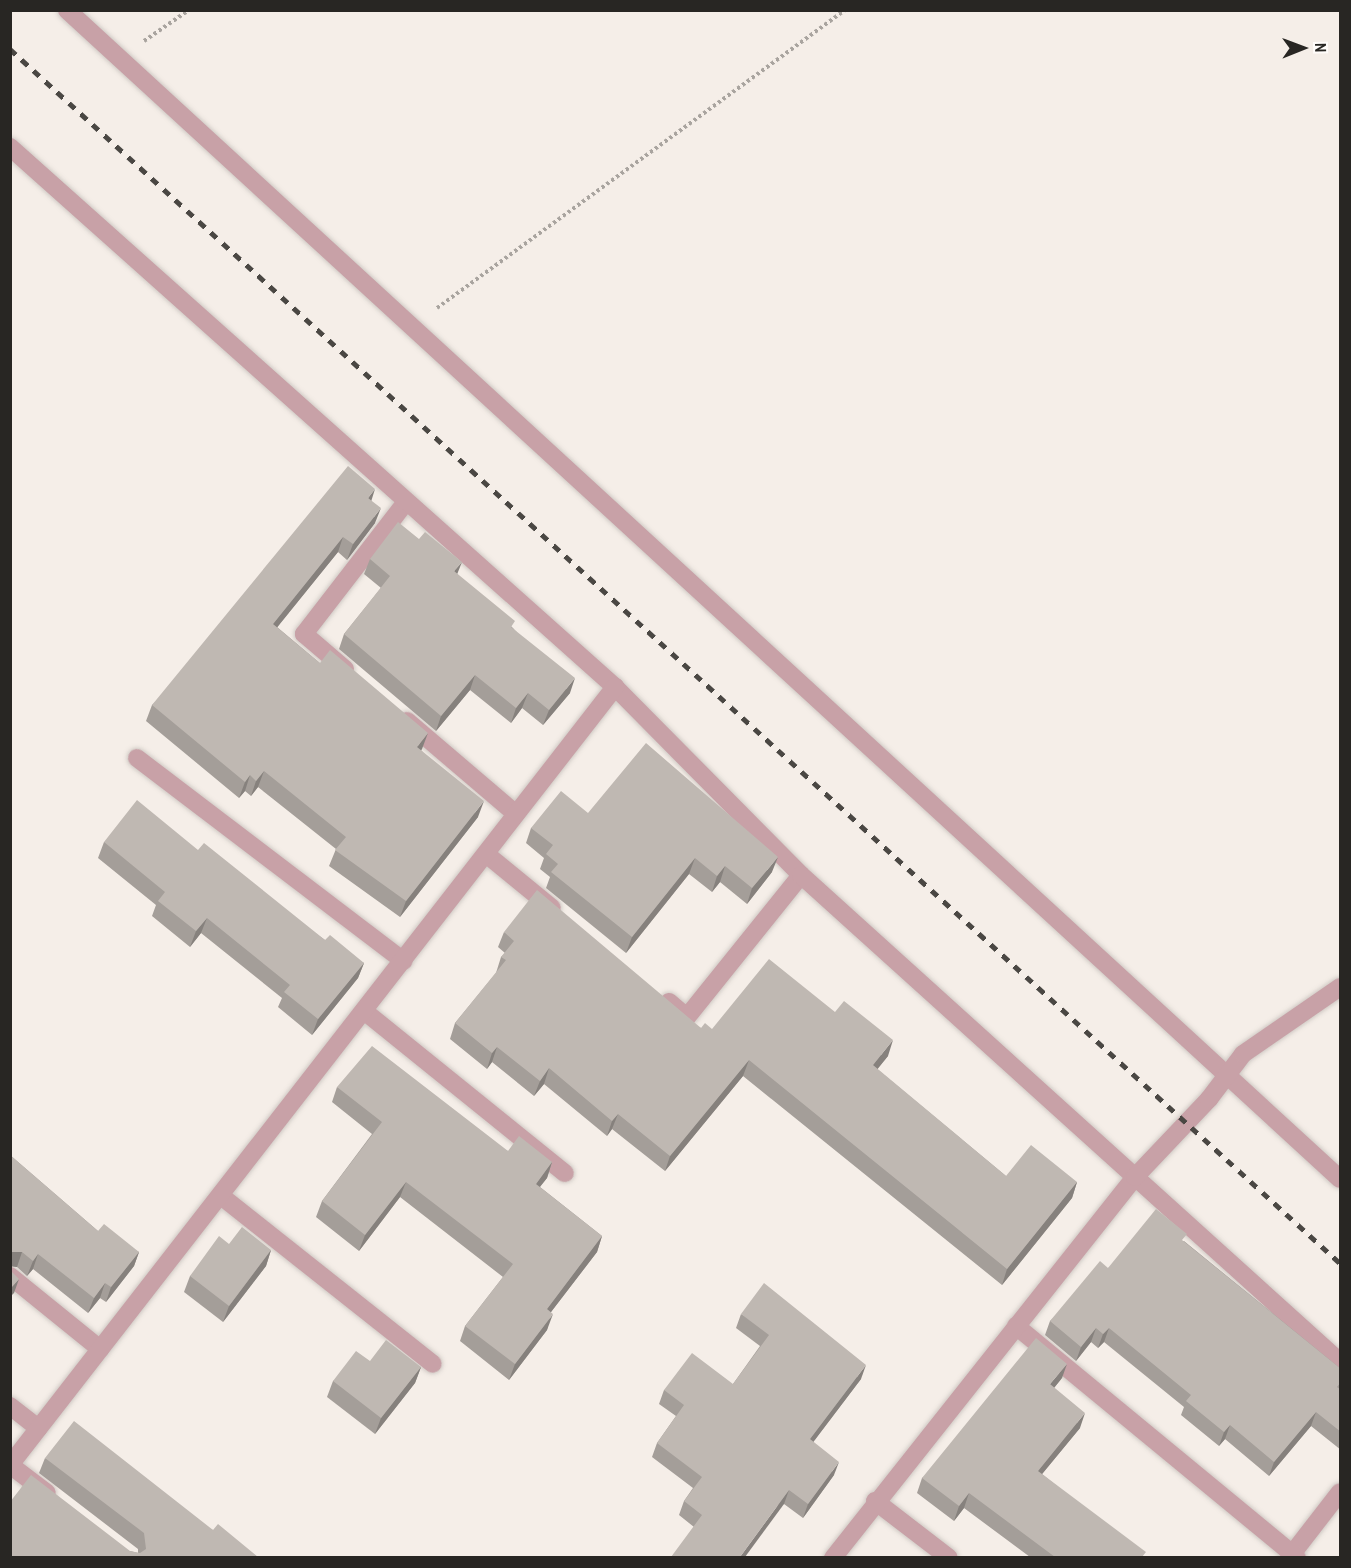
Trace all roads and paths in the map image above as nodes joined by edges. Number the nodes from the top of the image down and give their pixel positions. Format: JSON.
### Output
{"nodes":[{"id":1,"x":67,"y":10,"type":"edge"},
{"id":2,"x":189,"y":10,"type":"edge"},
{"id":3,"x":845,"y":10,"type":"edge"},
{"id":4,"x":118,"y":58,"type":"junction"},
{"id":5,"x":10,"y":147,"type":"edge"},
{"id":6,"x":412,"y":326,"type":"junction"},
{"id":7,"x":406,"y":502,"type":"junction"},
{"id":8,"x":357,"y":679,"type":"edge"},
{"id":9,"x":615,"y":687,"type":"junction"},
{"id":10,"x":392,"y":709,"type":"edge"},
{"id":11,"x":137,"y":758,"type":"dead end"},
{"id":12,"x":516,"y":814,"type":"junction"},
{"id":13,"x":486,"y":854,"type":"junction"},
{"id":14,"x":801,"y":875,"type":"junction"},
{"id":15,"x":568,"y":921,"type":"edge"},
{"id":16,"x":403,"y":961,"type":"junction"},
{"id":17,"x":651,"y":987,"type":"edge"},
{"id":18,"x":1341,"y":987,"type":"edge"},
{"id":19,"x":364,"y":1011,"type":"junction"},
{"id":20,"x":1228,"y":1074,"type":"junction"},
{"id":21,"x":565,"y":1173,"type":"dead end"},
{"id":22,"x":1135,"y":1177,"type":"junction"},
{"id":23,"x":1341,"y":1179,"type":"edge"},
{"id":24,"x":221,"y":1196,"type":"junction"},
{"id":25,"x":10,"y":1276,"type":"edge"},
{"id":26,"x":1016,"y":1326,"type":"junction"},
{"id":27,"x":100,"y":1349,"type":"junction"},
{"id":28,"x":1341,"y":1362,"type":"edge"},
{"id":29,"x":433,"y":1364,"type":"dead end"},
{"id":30,"x":10,"y":1406,"type":"edge"},
{"id":31,"x":38,"y":1428,"type":"junction"},
{"id":32,"x":10,"y":1465,"type":"edge"},
{"id":33,"x":1341,"y":1492,"type":"edge"},
{"id":34,"x":875,"y":1501,"type":"junction"},
{"id":35,"x":66,"y":1508,"type":"edge"},
{"id":36,"x":1293,"y":1556,"type":"edge"},
{"id":37,"x":833,"y":1557,"type":"edge"},
{"id":38,"x":949,"y":1557,"type":"edge"}],
"edges":[{"from":1,"to":4,"type":"street"},
{"from":2,"to":4,"type":"path"},
{"from":3,"to":6,"type":"path"},
{"from":4,"to":6,"type":"street"},
{"from":5,"to":7,"type":"street"},
{"from":6,"to":20,"type":"street"},
{"from":7,"to":8,"type":"street"},
{"from":7,"to":9,"type":"street"},
{"from":9,"to":12,"type":"street"},
{"from":9,"to":14,"type":"street"},
{"from":10,"to":12,"type":"street"},
{"from":11,"to":16,"type":"street"},
{"from":12,"to":13,"type":"street"},
{"from":13,"to":15,"type":"street"},
{"from":13,"to":16,"type":"street"},
{"from":14,"to":17,"type":"street"},
{"from":14,"to":22,"type":"street"},
{"from":16,"to":19,"type":"street"},
{"from":18,"to":20,"type":"street"},
{"from":19,"to":21,"type":"street"},
{"from":19,"to":24,"type":"street"},
{"from":20,"to":22,"type":"street"},
{"from":20,"to":23,"type":"street"},
{"from":22,"to":26,"type":"street"},
{"from":22,"to":28,"type":"street"},
{"from":24,"to":27,"type":"street"},
{"from":24,"to":29,"type":"street"},
{"from":25,"to":27,"type":"street"},
{"from":26,"to":34,"type":"street"},
{"from":26,"to":36,"type":"street"},
{"from":27,"to":31,"type":"street"},
{"from":30,"to":31,"type":"street"},
{"from":31,"to":32,"type":"street"},
{"from":32,"to":35,"type":"street"},
{"from":33,"to":36,"type":"street"},
{"from":34,"to":37,"type":"street"},
{"from":34,"to":38,"type":"street"}]}
